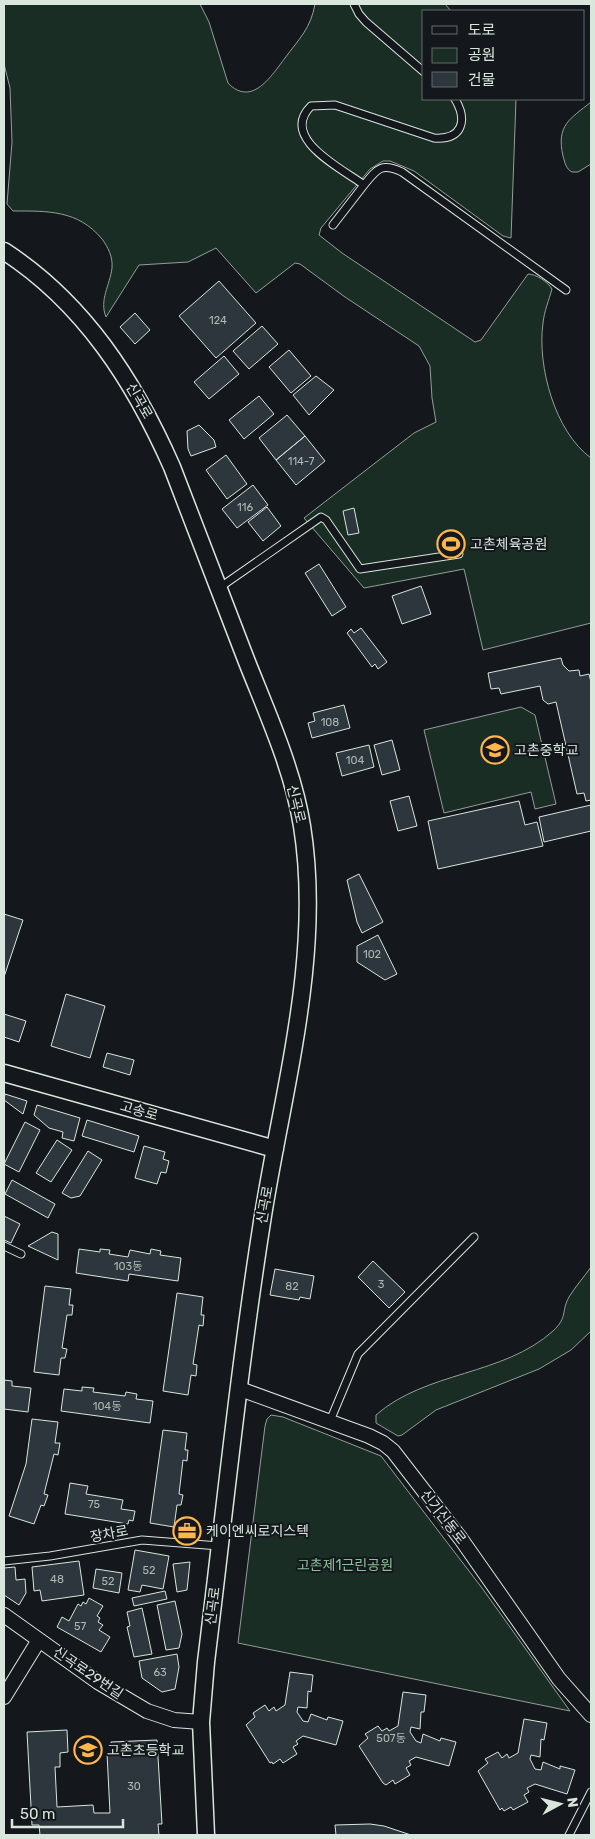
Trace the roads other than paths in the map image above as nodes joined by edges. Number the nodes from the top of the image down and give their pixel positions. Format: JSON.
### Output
{"nodes":[{"id":1,"x":354,"y":4,"type":"edge"},
{"id":2,"x":422,"y":70,"type":"edge"},
{"id":3,"x":456,"y":100,"type":"edge"},
{"id":4,"x":364,"y":185,"type":"junction"},
{"id":5,"x":333,"y":225,"type":"dead end"},
{"id":6,"x":4,"y":252,"type":"edge"},
{"id":7,"x":566,"y":290,"type":"dead end"},
{"id":8,"x":459,"y":554,"type":"dead end"},
{"id":9,"x":219,"y":588,"type":"junction"},
{"id":10,"x":4,"y":1073,"type":"edge"},
{"id":11,"x":275,"y":1149,"type":"junction"},
{"id":12,"x":474,"y":1237,"type":"dead end"},
{"id":13,"x":4,"y":1246,"type":"edge"},
{"id":14,"x":21,"y":1254,"type":"dead end"},
{"id":15,"x":240,"y":1390,"type":"junction"},
{"id":16,"x":330,"y":1421,"type":"junction"},
{"id":17,"x":220,"y":1546,"type":"junction"},
{"id":18,"x":4,"y":1561,"type":"edge"},
{"id":19,"x":4,"y":1615,"type":"edge"},
{"id":20,"x":39,"y":1640,"type":"junction"},
{"id":21,"x":4,"y":1697,"type":"edge"},
{"id":22,"x":591,"y":1715,"type":"edge"},
{"id":23,"x":201,"y":1722,"type":"junction"},
{"id":24,"x":591,"y":1792,"type":"edge"},
{"id":25,"x":206,"y":1835,"type":"edge"},
{"id":26,"x":569,"y":1835,"type":"edge"}],
"edges":[{"from":1,"to":2,"type":"lane"},
{"from":3,"to":4,"type":"lane"},
{"from":4,"to":5,"type":"lane"},
{"from":4,"to":7,"type":"lane"},
{"from":6,"to":9,"type":"street","name":"신곡로"},
{"from":8,"to":9,"type":"lane"},
{"from":9,"to":11,"type":"street","name":"신곡로"},
{"from":10,"to":11,"type":"street","name":"고송로"},
{"from":11,"to":15,"type":"street","name":"신곡로"},
{"from":12,"to":16,"type":"lane"},
{"from":13,"to":14,"type":"lane"},
{"from":15,"to":16,"type":"street","name":"신기신동로"},
{"from":15,"to":17,"type":"street","name":"신곡로"},
{"from":16,"to":22,"type":"street","name":"신기신동로"},
{"from":17,"to":18,"type":"lane","name":"장차로"},
{"from":17,"to":23,"type":"street","name":"신곡로"},
{"from":19,"to":20,"type":"street"},
{"from":20,"to":21,"type":"street","name":"신곡로29번길"},
{"from":20,"to":23,"type":"street","name":"신곡로29번길"},
{"from":23,"to":25,"type":"street","name":"신곡로"},
{"from":24,"to":26,"type":"lane"}]}
